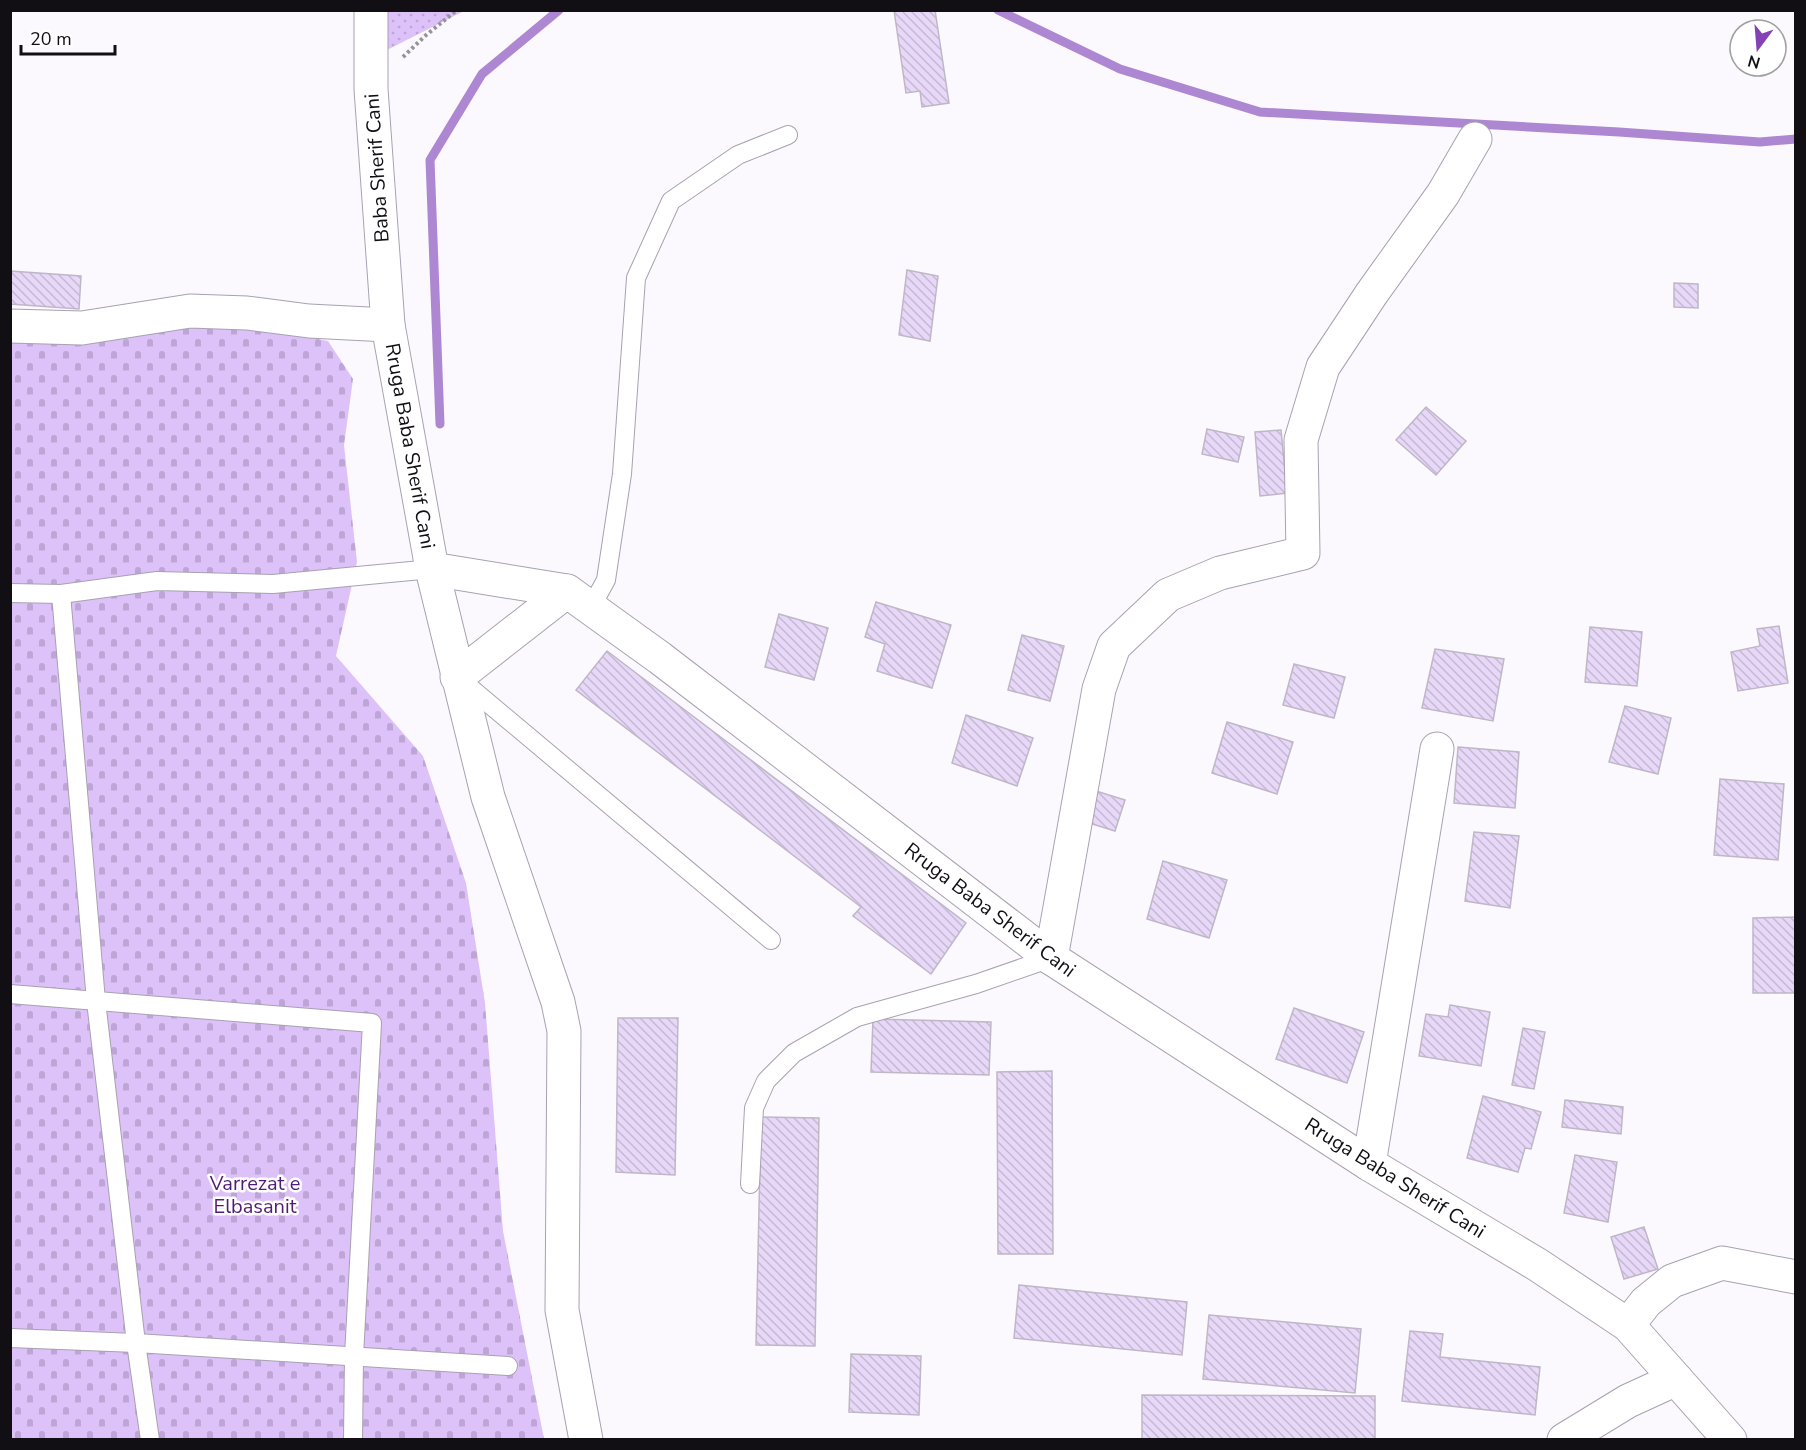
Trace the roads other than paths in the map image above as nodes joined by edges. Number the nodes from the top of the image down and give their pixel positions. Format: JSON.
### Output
{"nodes":[{"id":1,"x":371,"y":10,"type":"edge"},
{"id":2,"x":788,"y":135,"type":"dead end"},
{"id":3,"x":1475,"y":139,"type":"dead end"},
{"id":4,"x":388,"y":325,"type":"junction"},
{"id":5,"x":10,"y":326,"type":"edge"},
{"id":6,"x":432,"y":569,"type":"junction"},
{"id":7,"x":10,"y":593,"type":"edge"},
{"id":8,"x":61,"y":594,"type":"junction"},
{"id":9,"x":578,"y":600,"type":"junction"},
{"id":10,"x":458,"y":677,"type":"junction"},
{"id":11,"x":1437,"y":749,"type":"dead end"},
{"id":12,"x":771,"y":940,"type":"dead end"},
{"id":13,"x":1051,"y":958,"type":"junction"},
{"id":14,"x":10,"y":994,"type":"edge"},
{"id":15,"x":96,"y":1001,"type":"junction"},
{"id":16,"x":1369,"y":1164,"type":"junction"},
{"id":17,"x":750,"y":1184,"type":"dead end"},
{"id":18,"x":1796,"y":1277,"type":"edge"},
{"id":19,"x":1628,"y":1325,"type":"junction"},
{"id":20,"x":10,"y":1338,"type":"edge"},
{"id":21,"x":136,"y":1343,"type":"junction"},
{"id":22,"x":354,"y":1356,"type":"junction"},
{"id":23,"x":508,"y":1366,"type":"dead end"},
{"id":24,"x":1676,"y":1379,"type":"junction"},
{"id":25,"x":150,"y":1440,"type":"edge"},
{"id":26,"x":353,"y":1440,"type":"edge"},
{"id":27,"x":586,"y":1440,"type":"edge"},
{"id":28,"x":1564,"y":1440,"type":"edge"},
{"id":29,"x":1730,"y":1440,"type":"edge"}],
"edges":[{"from":1,"to":4,"type":"street","name":"Baba Sherif Cani"},
{"from":2,"to":9,"type":"lane"},
{"from":3,"to":13,"type":"street"},
{"from":4,"to":5,"type":"street"},
{"from":4,"to":6,"type":"street","name":"Rruga Baba Sherif Cani"},
{"from":6,"to":8,"type":"lane"},
{"from":6,"to":9,"type":"street","name":"Rruga Baba Sherif Cani"},
{"from":6,"to":10,"type":"street"},
{"from":7,"to":8,"type":"lane"},
{"from":8,"to":15,"type":"lane"},
{"from":9,"to":10,"type":"street"},
{"from":9,"to":13,"type":"street","name":"Rruga Baba Sherif Cani"},
{"from":10,"to":12,"type":"lane"},
{"from":10,"to":27,"type":"street"},
{"from":11,"to":16,"type":"street"},
{"from":13,"to":16,"type":"street","name":"Rruga Baba Sherif Cani"},
{"from":13,"to":17,"type":"lane"},
{"from":14,"to":15,"type":"lane"},
{"from":15,"to":21,"type":"lane"},
{"from":15,"to":22,"type":"lane"},
{"from":16,"to":19,"type":"street","name":"Rruga Baba Sherif Cani"},
{"from":18,"to":19,"type":"street"},
{"from":19,"to":24,"type":"street","name":"Rruga Baba Sherif Cani"},
{"from":20,"to":21,"type":"lane"},
{"from":21,"to":22,"type":"lane"},
{"from":21,"to":25,"type":"lane"},
{"from":22,"to":23,"type":"lane"},
{"from":22,"to":26,"type":"lane"},
{"from":24,"to":28,"type":"street"},
{"from":24,"to":29,"type":"street","name":"Rruga Baba Sherif Cani"}]}
